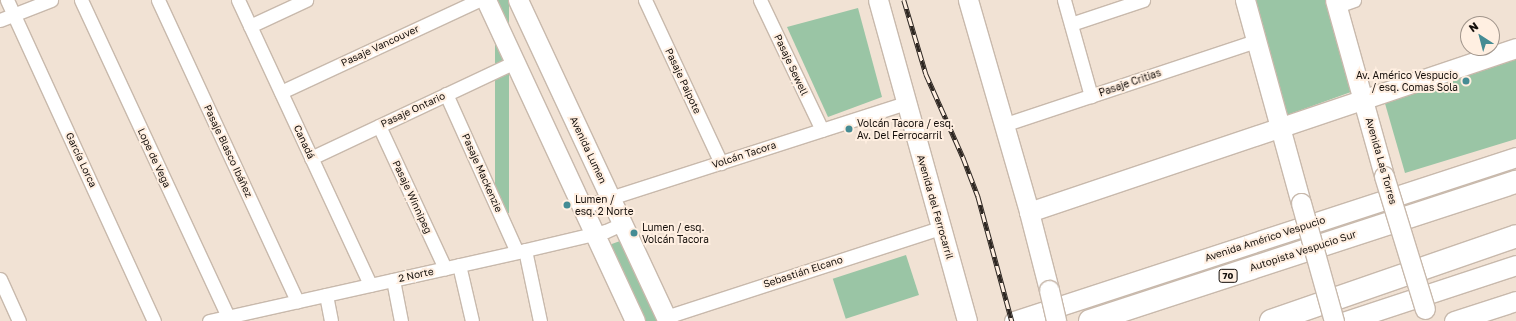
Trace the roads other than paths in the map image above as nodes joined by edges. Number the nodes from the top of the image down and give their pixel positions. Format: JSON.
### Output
{"nodes":[{"id":1,"x":7,"y":0,"type":"edge"},
{"id":2,"x":51,"y":0,"type":"edge"},
{"id":3,"x":81,"y":0,"type":"edge"},
{"id":4,"x":158,"y":0,"type":"edge"},
{"id":5,"x":238,"y":0,"type":"edge"},
{"id":6,"x":306,"y":0,"type":"edge"},
{"id":7,"x":479,"y":0,"type":"edge"},
{"id":8,"x":486,"y":0,"type":"edge"},
{"id":9,"x":518,"y":0,"type":"edge"},
{"id":10,"x":645,"y":0,"type":"edge"},
{"id":11,"x":760,"y":0,"type":"edge"},
{"id":12,"x":878,"y":0,"type":"edge"},
{"id":13,"x":968,"y":0,"type":"edge"},
{"id":14,"x":1064,"y":0,"type":"edge"},
{"id":15,"x":1143,"y":0,"type":"edge"},
{"id":16,"x":1245,"y":0,"type":"edge"},
{"id":17,"x":1354,"y":0,"type":"edge"},
{"id":18,"x":1336,"y":3,"type":"edge"},
{"id":19,"x":14,"y":14,"type":"junction"},
{"id":20,"x":0,"y":20,"type":"edge"},
{"id":21,"x":1071,"y":24,"type":"junction"},
{"id":22,"x":250,"y":26,"type":"junction"},
{"id":23,"x":1256,"y":40,"type":"junction"},
{"id":24,"x":1516,"y":48,"type":"edge"},
{"id":25,"x":515,"y":62,"type":"junction"},
{"id":26,"x":281,"y":92,"type":"junction"},
{"id":27,"x":446,"y":94,"type":"junction"},
{"id":28,"x":1091,"y":96,"type":"junction"},
{"id":29,"x":1363,"y":99,"type":"junction"},
{"id":30,"x":906,"y":103,"type":"junction"},
{"id":31,"x":379,"y":126,"type":"junction"},
{"id":32,"x":1003,"y":126,"type":"junction"},
{"id":33,"x":1280,"y":127,"type":"junction"},
{"id":34,"x":822,"y":130,"type":"junction"},
{"id":35,"x":311,"y":158,"type":"junction"},
{"id":36,"x":1516,"y":158,"type":"edge"},
{"id":37,"x":721,"y":163,"type":"junction"},
{"id":38,"x":1516,"y":182,"type":"edge"},
{"id":39,"x":611,"y":199,"type":"junction"},
{"id":40,"x":582,"y":207,"type":"junction"},
{"id":41,"x":1029,"y":212,"type":"junction"},
{"id":42,"x":622,"y":224,"type":"junction"},
{"id":43,"x":940,"y":228,"type":"junction"},
{"id":44,"x":594,"y":234,"type":"junction"},
{"id":45,"x":1516,"y":236,"type":"edge"},
{"id":46,"x":521,"y":251,"type":"junction"},
{"id":47,"x":460,"y":265,"type":"junction"},
{"id":48,"x":1516,"y":265,"type":"edge"},
{"id":49,"x":445,"y":268,"type":"junction"},
{"id":50,"x":0,"y":278,"type":"edge"},
{"id":51,"x":393,"y":280,"type":"junction"},
{"id":52,"x":370,"y":285,"type":"junction"},
{"id":53,"x":326,"y":295,"type":"junction"},
{"id":54,"x":1516,"y":300,"type":"edge"},
{"id":55,"x":297,"y":301,"type":"junction"},
{"id":56,"x":1426,"y":315,"type":"edge"},
{"id":57,"x":258,"y":316,"type":"edge"},
{"id":58,"x":228,"y":317,"type":"junction"},
{"id":59,"x":966,"y":317,"type":"edge"},
{"id":60,"x":667,"y":319,"type":"edge"},
{"id":61,"x":19,"y":321,"type":"edge"},
{"id":62,"x":154,"y":321,"type":"edge"},
{"id":63,"x":209,"y":321,"type":"edge"},
{"id":64,"x":331,"y":321,"type":"edge"},
{"id":65,"x":401,"y":321,"type":"edge"},
{"id":66,"x":472,"y":321,"type":"edge"},
{"id":67,"x":540,"y":321,"type":"edge"},
{"id":68,"x":635,"y":321,"type":"edge"},
{"id":69,"x":1014,"y":321,"type":"edge"},
{"id":70,"x":1056,"y":321,"type":"edge"},
{"id":71,"x":1090,"y":321,"type":"edge"},
{"id":72,"x":1271,"y":321,"type":"edge"},
{"id":73,"x":1334,"y":321,"type":"edge"},
{"id":74,"x":1346,"y":321,"type":"edge"},
{"id":75,"x":1454,"y":321,"type":"edge"}],
"edges":[{"from":1,"to":19,"type":"street","name":"García Lorca"},
{"from":2,"to":19,"type":"street"},
{"from":3,"to":58,"type":"street","name":"Lope de Vega"},
{"from":4,"to":55,"type":"street","name":"Pasaje Blasco Ibáñez"},
{"from":5,"to":22,"type":"street","name":"Canadá"},
{"from":6,"to":22,"type":"street"},
{"from":7,"to":26,"type":"street","name":"Pasaje Vancouver"},
{"from":8,"to":25,"type":"street"},
{"from":9,"to":39,"type":"street","name":"Avenida Lumen"},
{"from":10,"to":37,"type":"street","name":"Pasaje Paipote"},
{"from":11,"to":34,"type":"street","name":"Pasaje Sewell"},
{"from":12,"to":30,"type":"street","name":"Avenida del Ferrocarril"},
{"from":13,"to":32,"type":"street"},
{"from":14,"to":21,"type":"street"},
{"from":15,"to":21,"type":"street"},
{"from":16,"to":23,"type":"street"},
{"from":17,"to":18,"type":"street"},
{"from":18,"to":29,"type":"street","name":"Avenida Las Torres"},
{"from":19,"to":20,"type":"street"},
{"from":19,"to":62,"type":"street","name":"García Lorca"},
{"from":21,"to":28,"type":"street"},
{"from":22,"to":26,"type":"street","name":"Canadá"},
{"from":23,"to":28,"type":"street","name":"Pasaje Critias"},
{"from":23,"to":33,"type":"street"},
{"from":24,"to":29,"type":"street"},
{"from":25,"to":27,"type":"street","name":"Pasaje Ontario"},
{"from":25,"to":40,"type":"street"},
{"from":26,"to":35,"type":"street","name":"Canadá"},
{"from":27,"to":31,"type":"street","name":"Pasaje Ontario"},
{"from":27,"to":46,"type":"street","name":"Pasaje Mackenzie"},
{"from":28,"to":32,"type":"street","name":"Pasaje Critias"},
{"from":29,"to":33,"type":"street"},
{"from":29,"to":56,"type":"street","name":"Avenida Las Torres","bridge":true},
{"from":30,"to":34,"type":"street","name":"Volcán Tacora"},
{"from":30,"to":43,"type":"street","name":"Avenida del Ferrocarril"},
{"from":31,"to":35,"type":"street","name":"Pasaje Ontario"},
{"from":31,"to":49,"type":"street","name":"Pasaje Winnipeg"},
{"from":32,"to":41,"type":"street"},
{"from":33,"to":41,"type":"street"},
{"from":33,"to":73,"type":"street","bridge":true},
{"from":34,"to":37,"type":"street","name":"Volcán Tacora"},
{"from":35,"to":52,"type":"street","name":"Canadá"},
{"from":36,"to":69,"type":"street","name":"Avenida Américo Vespucio"},
{"from":37,"to":39,"type":"street","name":"Volcán Tacora"},
{"from":38,"to":71,"type":"highway","name":"Autopista Vespucio Sur","number":"70"},
{"from":39,"to":40,"type":"street","name":"Volcán Tacora"},
{"from":39,"to":42,"type":"street","name":"Avenida Lumen"},
{"from":40,"to":44,"type":"street"},
{"from":41,"to":70,"type":"street","bridge":true},
{"from":42,"to":44,"type":"street","name":"2 Norte"},
{"from":42,"to":60,"type":"street","name":"Avenida Lumen"},
{"from":43,"to":59,"type":"street","name":"Avenida del Ferrocarril"},
{"from":43,"to":60,"type":"street","name":"Sebastián Elcano"},
{"from":44,"to":46,"type":"street","name":"2 Norte"},
{"from":44,"to":68,"type":"street"},
{"from":45,"to":72,"type":"highway"},
{"from":46,"to":47,"type":"street","name":"2 Norte"},
{"from":46,"to":67,"type":"street","name":"Pasaje Mackenzie"},
{"from":47,"to":49,"type":"street","name":"2 Norte"},
{"from":47,"to":66,"type":"street"},
{"from":48,"to":74,"type":"street"},
{"from":49,"to":51,"type":"street","name":"2 Norte"},
{"from":50,"to":61,"type":"street"},
{"from":51,"to":52,"type":"street","name":"2 Norte"},
{"from":51,"to":65,"type":"street"},
{"from":52,"to":53,"type":"street","name":"2 Norte"},
{"from":53,"to":55,"type":"street","name":"2 Norte"},
{"from":53,"to":64,"type":"street"},
{"from":54,"to":75,"type":"street"},
{"from":55,"to":57,"type":"street","name":"2 Norte"},
{"from":57,"to":58,"type":"street","name":"2 Norte"},
{"from":58,"to":63,"type":"street","name":"2 Norte"}]}
